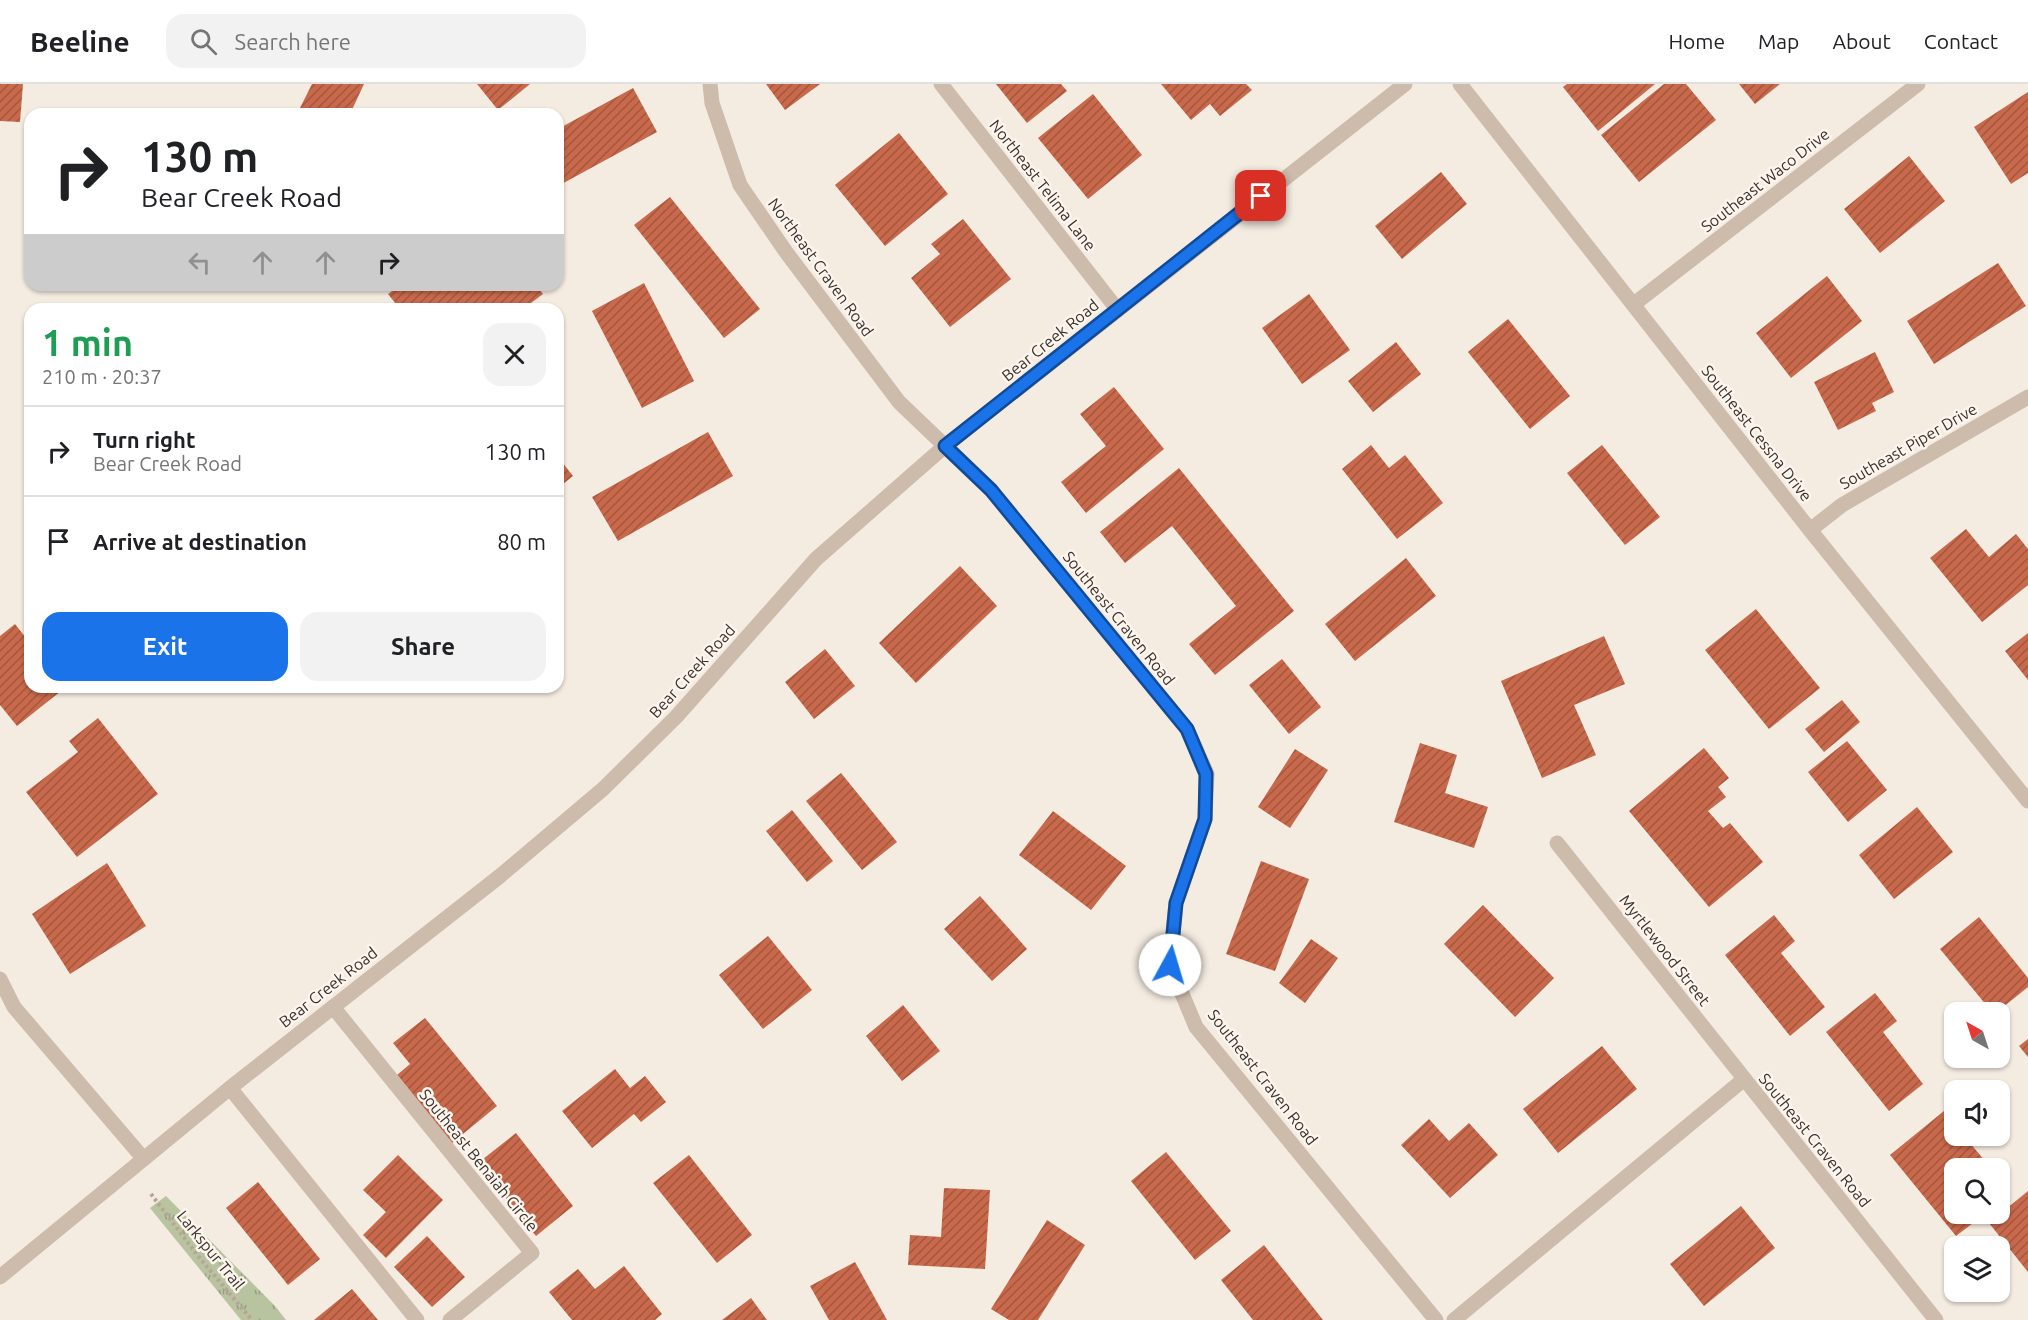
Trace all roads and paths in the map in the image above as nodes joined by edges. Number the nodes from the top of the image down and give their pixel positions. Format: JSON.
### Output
{"nodes":[{"id":1,"x":710,"y":84,"type":"edge"},
{"id":2,"x":941,"y":84,"type":"edge"},
{"id":3,"x":1405,"y":84,"type":"edge"},
{"id":4,"x":1460,"y":84,"type":"edge"},
{"id":5,"x":1918,"y":84,"type":"edge"},
{"id":6,"x":1634,"y":304,"type":"junction"},
{"id":7,"x":1117,"y":309,"type":"junction"},
{"id":8,"x":2028,"y":398,"type":"edge"},
{"id":9,"x":945,"y":446,"type":"junction"},
{"id":10,"x":1810,"y":530,"type":"junction"},
{"id":11,"x":2028,"y":801,"type":"edge"},
{"id":12,"x":1557,"y":843,"type":"dead end"},
{"id":13,"x":0,"y":980,"type":"edge"},
{"id":14,"x":333,"y":1006,"type":"junction"},
{"id":15,"x":1743,"y":1080,"type":"junction"},
{"id":16,"x":230,"y":1088,"type":"junction"},
{"id":17,"x":143,"y":1158,"type":"junction"},
{"id":18,"x":151,"y":1194,"type":"dead end"},
{"id":19,"x":0,"y":1277,"type":"edge"},
{"id":20,"x":252,"y":1320,"type":"edge"},
{"id":21,"x":417,"y":1320,"type":"edge"},
{"id":22,"x":450,"y":1320,"type":"edge"},
{"id":23,"x":1436,"y":1320,"type":"edge"},
{"id":24,"x":1454,"y":1320,"type":"edge"},
{"id":25,"x":1936,"y":1320,"type":"edge"}],
"edges":[{"from":1,"to":9,"type":"street","name":"Northeast Craven Road"},
{"from":2,"to":7,"type":"street","name":"Northeast Telima Lane"},
{"from":3,"to":7,"type":"street","name":"Bear Creek Road"},
{"from":4,"to":6,"type":"street","name":"Southeast Cessna Drive"},
{"from":5,"to":6,"type":"street","name":"Southeast Waco Drive"},
{"from":6,"to":10,"type":"street","name":"Southeast Cessna Drive"},
{"from":7,"to":9,"type":"street","name":"Bear Creek Road"},
{"from":8,"to":10,"type":"street","name":"Southeast Piper Drive"},
{"from":9,"to":14,"type":"street","name":"Bear Creek Road"},
{"from":9,"to":23,"type":"street","name":"Southeast Craven Road"},
{"from":10,"to":11,"type":"street","name":"Southeast Cessna Drive"},
{"from":12,"to":15,"type":"street","name":"Myrtlewood Street"},
{"from":13,"to":17,"type":"street"},
{"from":14,"to":16,"type":"street","name":"Bear Creek Road"},
{"from":14,"to":22,"type":"street","name":"Southeast Benaiah Circle"},
{"from":15,"to":24,"type":"street","name":"Southeast Craven Road"},
{"from":15,"to":25,"type":"street","name":"Southeast Craven Road"},
{"from":16,"to":17,"type":"street","name":"Bear Creek Road"},
{"from":16,"to":21,"type":"street"},
{"from":17,"to":19,"type":"street","name":"Bear Creek Road"},
{"from":18,"to":20,"type":"path","name":"Larkspur Trail"}]}
